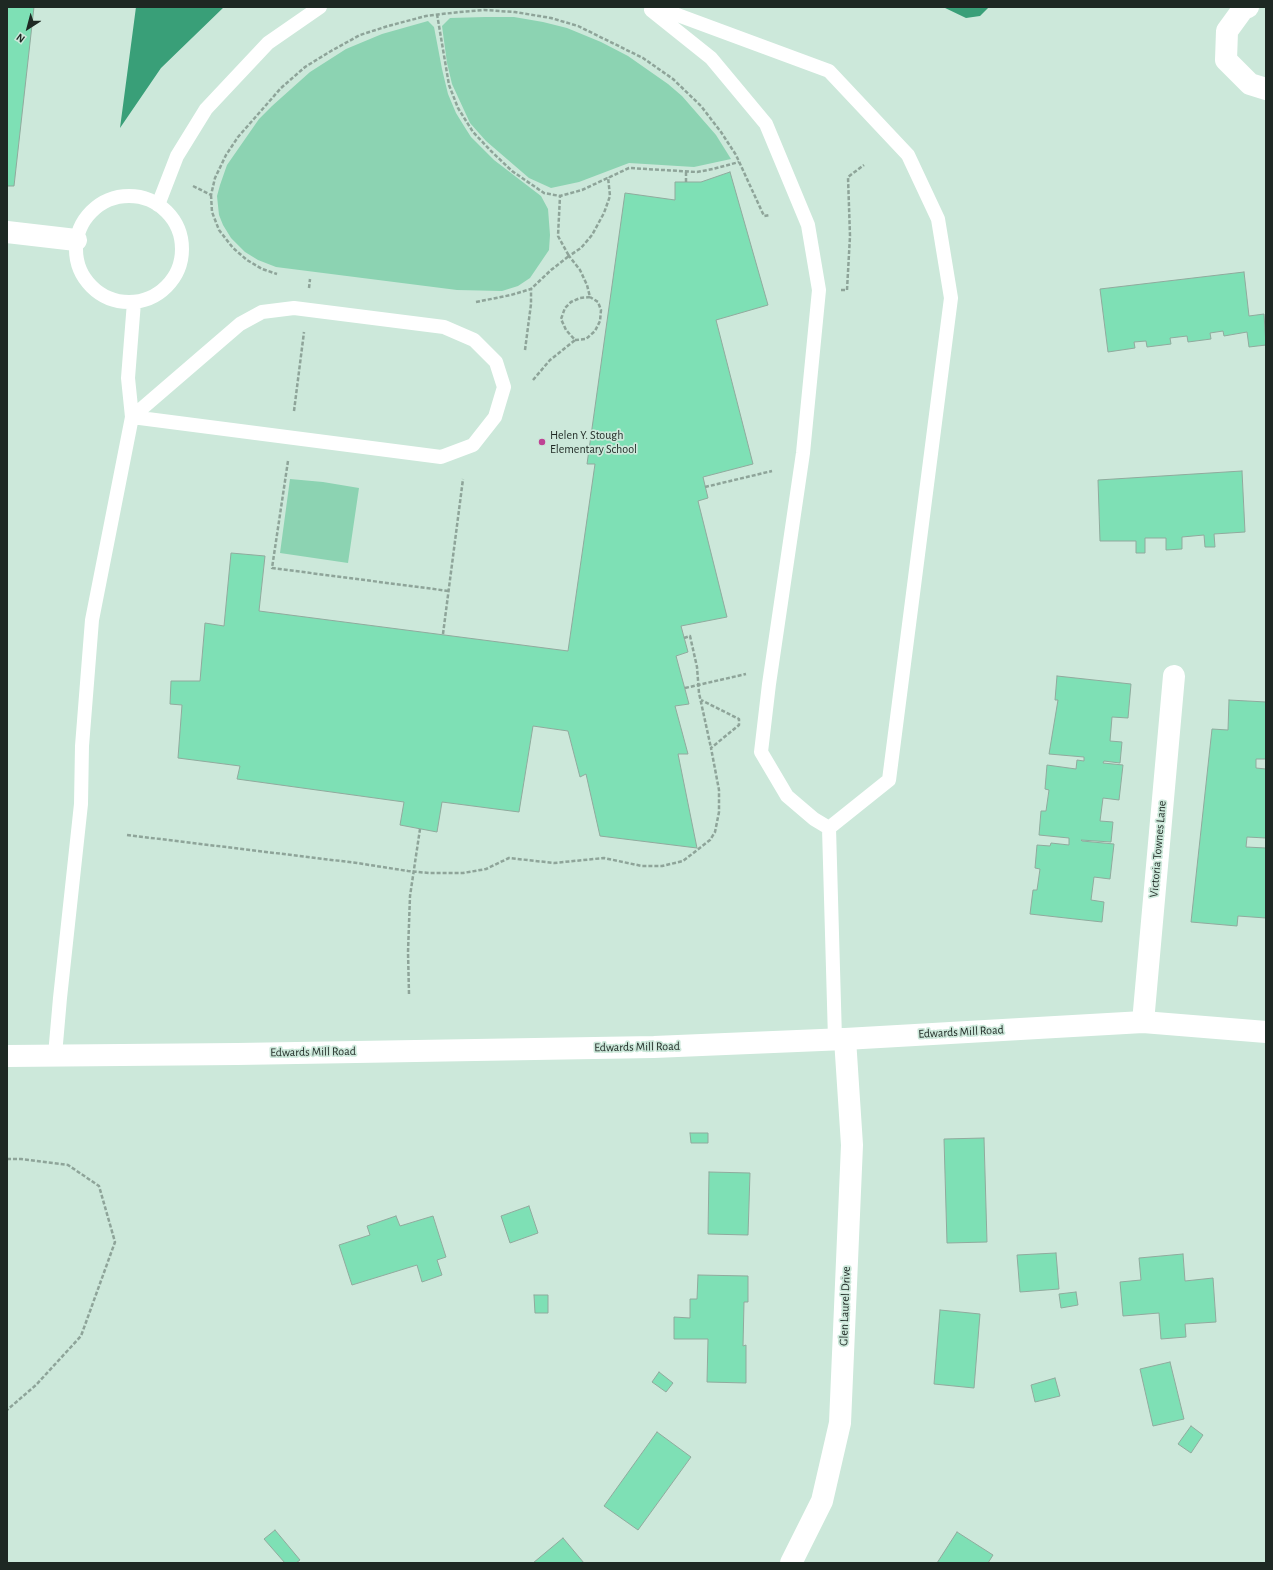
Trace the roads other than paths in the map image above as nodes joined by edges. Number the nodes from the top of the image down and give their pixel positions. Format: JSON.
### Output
{"nodes":[{"id":1,"x":320,"y":7,"type":"edge"},
{"id":2,"x":648,"y":7,"type":"edge"},
{"id":3,"x":656,"y":7,"type":"edge"},
{"id":4,"x":1248,"y":7,"type":"edge"},
{"id":5,"x":1266,"y":89,"type":"edge"},
{"id":6,"x":158,"y":205,"type":"junction"},
{"id":7,"x":7,"y":232,"type":"edge"},
{"id":8,"x":76,"y":240,"type":"junction"},
{"id":9,"x":134,"y":302,"type":"junction"},
{"id":10,"x":132,"y":417,"type":"junction"},
{"id":11,"x":1174,"y":676,"type":"dead end"},
{"id":12,"x":829,"y":828,"type":"junction"},
{"id":13,"x":1143,"y":1022,"type":"junction"},
{"id":14,"x":1266,"y":1032,"type":"edge"},
{"id":15,"x":840,"y":1039,"type":"junction"},
{"id":16,"x":55,"y":1055,"type":"junction"},
{"id":17,"x":7,"y":1056,"type":"edge"},
{"id":18,"x":790,"y":1563,"type":"edge"}],
"edges":[{"from":1,"to":6,"type":"lane"},
{"from":2,"to":12,"type":"lane"},
{"from":3,"to":12,"type":"lane"},
{"from":4,"to":5,"type":"main road"},
{"from":6,"to":8,"type":"lane"},
{"from":6,"to":9,"type":"lane"},
{"from":7,"to":8,"type":"main road"},
{"from":8,"to":9,"type":"lane"},
{"from":9,"to":10,"type":"lane"},
{"from":10,"to":10,"type":"lane"},
{"from":10,"to":16,"type":"lane"},
{"from":11,"to":13,"type":"main road","name":"Victoria Townes Lane"},
{"from":12,"to":15,"type":"lane"},
{"from":13,"to":14,"type":"main road","name":"Edwards Mill Road"},
{"from":13,"to":15,"type":"main road","name":"Edwards Mill Road"},
{"from":15,"to":16,"type":"main road","name":"Edwards Mill Road"},
{"from":15,"to":18,"type":"main road","name":"Glen Laurel Drive"},
{"from":16,"to":17,"type":"main road","name":"Edwards Mill Road"}]}
